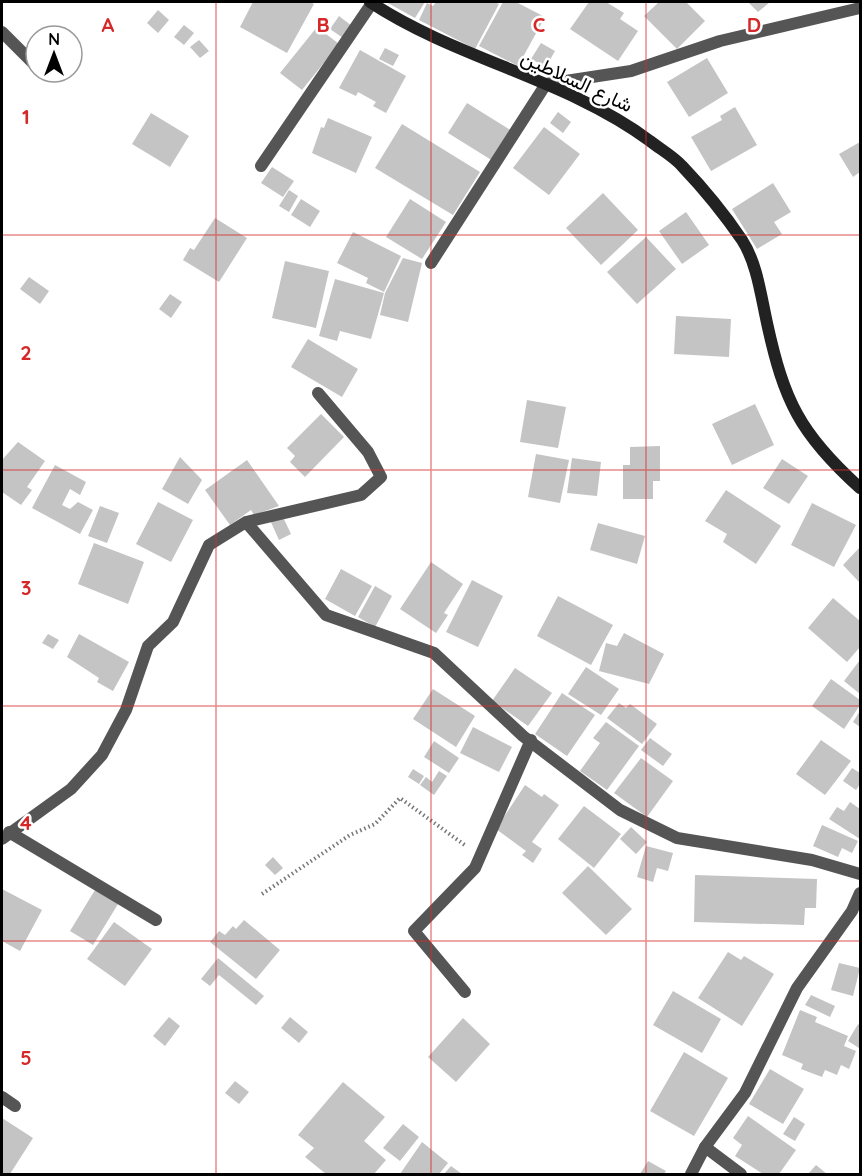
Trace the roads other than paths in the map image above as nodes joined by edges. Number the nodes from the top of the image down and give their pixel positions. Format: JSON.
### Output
{"nodes":[{"id":1,"x":371,"y":2,"type":"edge"},
{"id":2,"x":861,"y":8,"type":"edge"},
{"id":3,"x":2,"y":32,"type":"edge"},
{"id":4,"x":24,"y":54,"type":"edge"},
{"id":5,"x":546,"y":84,"type":"junction"},
{"id":6,"x":261,"y":165,"type":"dead end"},
{"id":7,"x":431,"y":263,"type":"dead end"},
{"id":8,"x":318,"y":393,"type":"dead end"},
{"id":9,"x":861,"y":488,"type":"edge"},
{"id":10,"x":246,"y":522,"type":"junction"},
{"id":11,"x":531,"y":740,"type":"junction"},
{"id":12,"x":5,"y":835,"type":"edge"},
{"id":13,"x":861,"y":874,"type":"edge"},
{"id":14,"x":861,"y":893,"type":"edge"},
{"id":15,"x":156,"y":920,"type":"dead end"},
{"id":16,"x":465,"y":992,"type":"dead end"},
{"id":17,"x":2,"y":1097,"type":"edge"},
{"id":18,"x":15,"y":1106,"type":"dead end"},
{"id":19,"x":705,"y":1147,"type":"junction"},
{"id":20,"x":691,"y":1174,"type":"edge"},
{"id":21,"x":741,"y":1174,"type":"edge"}],
"edges":[{"from":1,"to":5,"type":"main road","name":"شارع السلاطين"},
{"from":1,"to":6,"type":"street"},
{"from":2,"to":5,"type":"street"},
{"from":3,"to":4,"type":"street"},
{"from":5,"to":7,"type":"street"},
{"from":5,"to":9,"type":"main road","name":"شارع السلاطين"},
{"from":8,"to":10,"type":"street"},
{"from":10,"to":11,"type":"street"},
{"from":10,"to":12,"type":"street"},
{"from":11,"to":13,"type":"street"},
{"from":11,"to":16,"type":"street"},
{"from":12,"to":15,"type":"street"},
{"from":14,"to":19,"type":"street"},
{"from":17,"to":18,"type":"street"},
{"from":19,"to":20,"type":"street"},
{"from":19,"to":21,"type":"street"}]}
